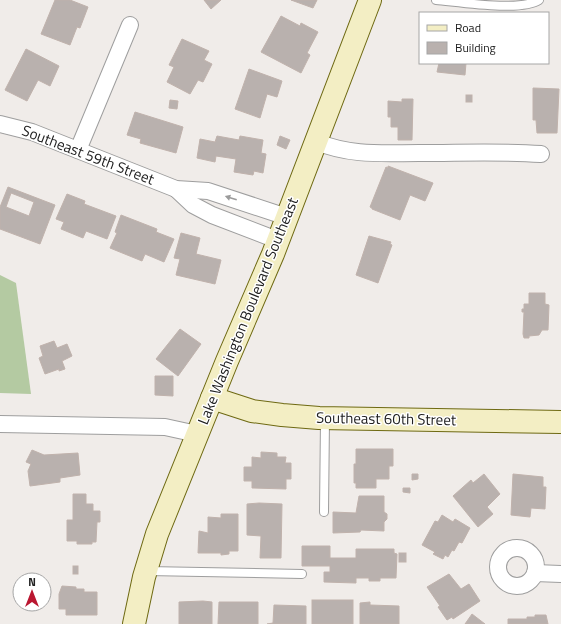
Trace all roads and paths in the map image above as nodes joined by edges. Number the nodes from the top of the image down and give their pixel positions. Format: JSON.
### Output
{"nodes":[{"id":1,"x":370,"y":0,"type":"edge"},
{"id":2,"x":436,"y":0,"type":"edge"},
{"id":3,"x":538,"y":0,"type":"edge"},
{"id":4,"x":130,"y":25,"type":"dead end"},
{"id":5,"x":0,"y":124,"type":"edge"},
{"id":6,"x":317,"y":142,"type":"junction"},
{"id":7,"x":78,"y":150,"type":"junction"},
{"id":8,"x":541,"y":154,"type":"dead end"},
{"id":9,"x":176,"y":189,"type":"junction"},
{"id":10,"x":287,"y":217,"type":"junction"},
{"id":11,"x":277,"y":240,"type":"junction"},
{"id":12,"x":212,"y":398,"type":"junction"},
{"id":13,"x":325,"y":418,"type":"junction"},
{"id":14,"x":561,"y":422,"type":"edge"},
{"id":15,"x":0,"y":424,"type":"edge"},
{"id":16,"x":197,"y":434,"type":"junction"},
{"id":17,"x":324,"y":512,"type":"dead end"},
{"id":18,"x":146,"y":571,"type":"junction"},
{"id":19,"x":535,"y":573,"type":"dead end"},
{"id":20,"x":302,"y":574,"type":"dead end"},
{"id":21,"x":561,"y":574,"type":"edge"},
{"id":22,"x":134,"y":624,"type":"edge"}],
"edges":[{"from":1,"to":6,"type":"main road","name":"Lake Washington Boulevard Southeast"},
{"from":2,"to":3,"type":"lane"},
{"from":4,"to":7,"type":"street"},
{"from":5,"to":7,"type":"street","name":"Southeast 59th Street"},
{"from":6,"to":8,"type":"street"},
{"from":6,"to":10,"type":"main road","name":"Lake Washington Boulevard Southeast"},
{"from":7,"to":9,"type":"street","name":"Southeast 59th Street"},
{"from":10,"to":9,"type":"street","name":"Southeast 59th Street","one_way":true},
{"from":9,"to":11,"type":"street","name":"Southeast 59th Street"},
{"from":10,"to":11,"type":"main road","name":"Lake Washington Boulevard Southeast"},
{"from":11,"to":12,"type":"main road","name":"Lake Washington Boulevard Southeast"},
{"from":12,"to":13,"type":"main road","name":"Southeast 60th Street"},
{"from":12,"to":16,"type":"main road","name":"Lake Washington Boulevard Southeast"},
{"from":13,"to":14,"type":"main road","name":"Southeast 60th Street"},
{"from":13,"to":17,"type":"lane"},
{"from":15,"to":16,"type":"street"},
{"from":16,"to":18,"type":"main road","name":"Lake Washington Boulevard Southeast"},
{"from":18,"to":20,"type":"lane"},
{"from":18,"to":22,"type":"main road","name":"Lake Washington Boulevard Southeast"},
{"from":19,"to":21,"type":"street"}]}
